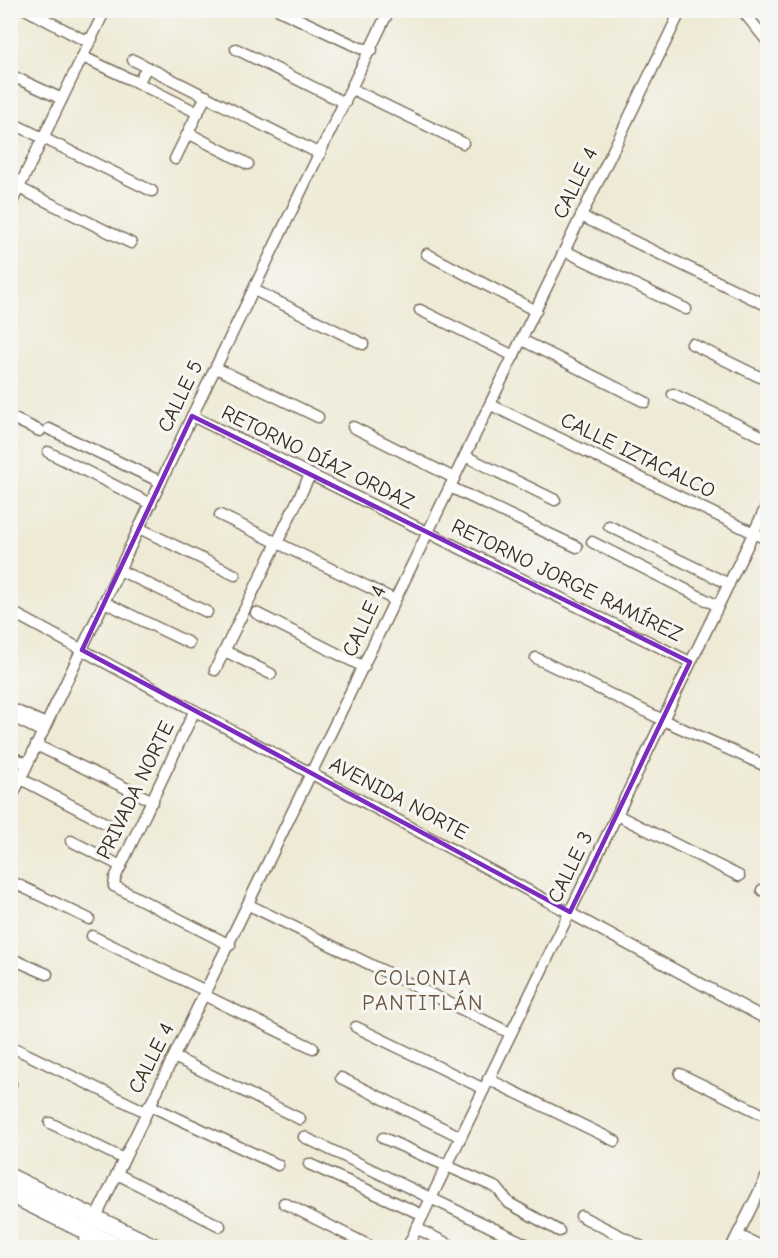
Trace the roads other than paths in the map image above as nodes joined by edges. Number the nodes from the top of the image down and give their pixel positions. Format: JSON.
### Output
{"nodes":[{"id":1,"x":27,"y":10,"type":"edge"},
{"id":2,"x":105,"y":10,"type":"edge"},
{"id":3,"x":279,"y":10,"type":"edge"},
{"id":4,"x":389,"y":10,"type":"edge"},
{"id":5,"x":681,"y":10,"type":"edge"},
{"id":6,"x":742,"y":10,"type":"edge"},
{"id":7,"x":92,"y":39,"type":"junction"},
{"id":8,"x":768,"y":42,"type":"edge"},
{"id":9,"x":236,"y":49,"type":"dead end"},
{"id":10,"x":372,"y":50,"type":"junction"},
{"id":11,"x":82,"y":57,"type":"junction"},
{"id":12,"x":133,"y":60,"type":"dead end"},
{"id":13,"x":147,"y":67,"type":"junction"},
{"id":14,"x":10,"y":75,"type":"edge"},
{"id":15,"x":138,"y":83,"type":"junction"},
{"id":16,"x":352,"y":89,"type":"junction"},
{"id":17,"x":206,"y":96,"type":"junction"},
{"id":18,"x":62,"y":99,"type":"junction"},
{"id":19,"x":345,"y":103,"type":"junction"},
{"id":20,"x":198,"y":113,"type":"junction"},
{"id":21,"x":10,"y":122,"type":"edge"},
{"id":22,"x":188,"y":134,"type":"junction"},
{"id":23,"x":44,"y":138,"type":"junction"},
{"id":24,"x":464,"y":143,"type":"dead end"},
{"id":25,"x":320,"y":154,"type":"junction"},
{"id":26,"x":175,"y":159,"type":"dead end"},
{"id":27,"x":248,"y":164,"type":"dead end"},
{"id":28,"x":19,"y":188,"type":"junction"},
{"id":29,"x":152,"y":191,"type":"dead end"},
{"id":30,"x":10,"y":206,"type":"edge"},
{"id":31,"x":581,"y":216,"type":"junction"},
{"id":32,"x":130,"y":243,"type":"dead end"},
{"id":33,"x":565,"y":251,"type":"junction"},
{"id":34,"x":427,"y":254,"type":"dead end"},
{"id":35,"x":254,"y":290,"type":"junction"},
{"id":36,"x":768,"y":306,"type":"edge"},
{"id":37,"x":686,"y":309,"type":"dead end"},
{"id":38,"x":420,"y":310,"type":"dead end"},
{"id":39,"x":536,"y":311,"type":"junction"},
{"id":40,"x":522,"y":340,"type":"junction"},
{"id":41,"x":363,"y":344,"type":"dead end"},
{"id":42,"x":692,"y":344,"type":"dead end"},
{"id":43,"x":514,"y":356,"type":"junction"},
{"id":44,"x":216,"y":368,"type":"junction"},
{"id":45,"x":768,"y":381,"type":"edge"},
{"id":46,"x":674,"y":394,"type":"dead end"},
{"id":47,"x":645,"y":402,"type":"dead end"},
{"id":48,"x":491,"y":405,"type":"junction"},
{"id":49,"x":192,"y":416,"type":"junction"},
{"id":50,"x":10,"y":417,"type":"edge"},
{"id":51,"x":318,"y":417,"type":"dead end"},
{"id":52,"x":353,"y":427,"type":"dead end"},
{"id":53,"x":768,"y":439,"type":"edge"},
{"id":54,"x":48,"y":452,"type":"dead end"},
{"id":55,"x":465,"y":456,"type":"junction"},
{"id":56,"x":310,"y":475,"type":"junction"},
{"id":57,"x":161,"y":482,"type":"junction"},
{"id":58,"x":452,"y":482,"type":"junction"},
{"id":59,"x":555,"y":500,"type":"dead end"},
{"id":60,"x":768,"y":502,"type":"edge"},
{"id":61,"x":151,"y":504,"type":"junction"},
{"id":62,"x":220,"y":515,"type":"dead end"},
{"id":63,"x":609,"y":526,"type":"dead end"},
{"id":64,"x":139,"y":528,"type":"junction"},
{"id":65,"x":427,"y":532,"type":"junction"},
{"id":66,"x":753,"y":532,"type":"junction"},
{"id":67,"x":768,"y":540,"type":"edge"},
{"id":68,"x":592,"y":542,"type":"dead end"},
{"id":69,"x":279,"y":543,"type":"junction"},
{"id":70,"x":577,"y":547,"type":"dead end"},
{"id":71,"x":119,"y":570,"type":"junction"},
{"id":72,"x":235,"y":575,"type":"dead end"},
{"id":73,"x":729,"y":584,"type":"junction"},
{"id":74,"x":395,"y":600,"type":"junction"},
{"id":75,"x":104,"y":602,"type":"junction"},
{"id":76,"x":718,"y":606,"type":"junction"},
{"id":77,"x":10,"y":611,"type":"edge"},
{"id":78,"x":207,"y":612,"type":"dead end"},
{"id":79,"x":256,"y":613,"type":"dead end"},
{"id":80,"x":189,"y":643,"type":"dead end"},
{"id":81,"x":82,"y":650,"type":"junction"},
{"id":82,"x":225,"y":651,"type":"junction"},
{"id":83,"x":536,"y":658,"type":"dead end"},
{"id":84,"x":690,"y":662,"type":"junction"},
{"id":85,"x":364,"y":667,"type":"junction"},
{"id":86,"x":215,"y":670,"type":"dead end"},
{"id":87,"x":271,"y":674,"type":"dead end"},
{"id":88,"x":10,"y":708,"type":"edge"},
{"id":89,"x":194,"y":712,"type":"junction"},
{"id":90,"x":10,"y":716,"type":"edge"},
{"id":91,"x":663,"y":720,"type":"junction"},
{"id":92,"x":44,"y":728,"type":"junction"},
{"id":93,"x":36,"y":745,"type":"junction"},
{"id":94,"x":10,"y":756,"type":"edge"},
{"id":95,"x":27,"y":764,"type":"junction"},
{"id":96,"x":768,"y":766,"type":"edge"},
{"id":97,"x":312,"y":773,"type":"junction"},
{"id":98,"x":21,"y":779,"type":"junction"},
{"id":99,"x":10,"y":801,"type":"edge"},
{"id":100,"x":153,"y":801,"type":"junction"},
{"id":101,"x":617,"y":815,"type":"junction"},
{"id":102,"x":107,"y":824,"type":"dead end"},
{"id":103,"x":70,"y":841,"type":"dead end"},
{"id":104,"x":121,"y":866,"type":"junction"},
{"id":105,"x":739,"y":876,"type":"dead end"},
{"id":106,"x":10,"y":880,"type":"edge"},
{"id":107,"x":249,"y":905,"type":"junction"},
{"id":108,"x":570,"y":912,"type":"junction"},
{"id":109,"x":89,"y":919,"type":"dead end"},
{"id":110,"x":92,"y":936,"type":"dead end"},
{"id":111,"x":230,"y":945,"type":"junction"},
{"id":112,"x":10,"y":958,"type":"edge"},
{"id":113,"x":47,"y":974,"type":"dead end"},
{"id":114,"x":205,"y":993,"type":"junction"},
{"id":115,"x":768,"y":1020,"type":"edge"},
{"id":116,"x":356,"y":1027,"type":"dead end"},
{"id":117,"x":510,"y":1034,"type":"junction"},
{"id":118,"x":10,"y":1046,"type":"edge"},
{"id":119,"x":313,"y":1048,"type":"dead end"},
{"id":120,"x":174,"y":1057,"type":"junction"},
{"id":121,"x":680,"y":1074,"type":"dead end"},
{"id":122,"x":341,"y":1078,"type":"dead end"},
{"id":123,"x":486,"y":1084,"type":"junction"},
{"id":124,"x":148,"y":1109,"type":"junction"},
{"id":125,"x":768,"y":1117,"type":"edge"},
{"id":126,"x":300,"y":1119,"type":"dead end"},
{"id":127,"x":50,"y":1123,"type":"dead end"},
{"id":128,"x":304,"y":1137,"type":"dead end"},
{"id":129,"x":461,"y":1137,"type":"junction"},
{"id":130,"x":383,"y":1138,"type":"dead end"},
{"id":131,"x":615,"y":1141,"type":"dead end"},
{"id":132,"x":124,"y":1159,"type":"junction"},
{"id":133,"x":309,"y":1164,"type":"dead end"},
{"id":134,"x":278,"y":1165,"type":"dead end"},
{"id":135,"x":446,"y":1165,"type":"junction"},
{"id":136,"x":117,"y":1174,"type":"junction"},
{"id":137,"x":768,"y":1174,"type":"edge"},
{"id":138,"x":10,"y":1177,"type":"edge"},
{"id":139,"x":764,"y":1190,"type":"edge"},
{"id":140,"x":10,"y":1194,"type":"edge"},
{"id":141,"x":431,"y":1197,"type":"junction"},
{"id":142,"x":284,"y":1203,"type":"dead end"},
{"id":143,"x":423,"y":1215,"type":"junction"},
{"id":144,"x":581,"y":1216,"type":"dead end"},
{"id":145,"x":91,"y":1224,"type":"junction"},
{"id":146,"x":220,"y":1226,"type":"dead end"},
{"id":147,"x":416,"y":1228,"type":"junction"},
{"id":148,"x":559,"y":1231,"type":"dead end"},
{"id":149,"x":738,"y":1234,"type":"junction"},
{"id":150,"x":81,"y":1248,"type":"edge"},
{"id":151,"x":120,"y":1248,"type":"edge"},
{"id":152,"x":158,"y":1248,"type":"edge"},
{"id":153,"x":374,"y":1248,"type":"edge"},
{"id":154,"x":407,"y":1248,"type":"edge"},
{"id":155,"x":456,"y":1248,"type":"edge"},
{"id":156,"x":534,"y":1248,"type":"edge"},
{"id":157,"x":644,"y":1248,"type":"edge"},
{"id":158,"x":731,"y":1248,"type":"edge"},
{"id":159,"x":765,"y":1248,"type":"edge"}],
"edges":[{"from":1,"to":7,"type":"street"},
{"from":2,"to":7,"type":"street"},
{"from":3,"to":10,"type":"street"},
{"from":4,"to":10,"type":"street","name":"CALLE 5"},
{"from":5,"to":31,"type":"street","name":"CALLE 4"},
{"from":6,"to":8,"type":"street"},
{"from":7,"to":11,"type":"street"},
{"from":9,"to":19,"type":"street"},
{"from":10,"to":16,"type":"street","name":"CALLE 5"},
{"from":11,"to":15,"type":"street"},
{"from":11,"to":18,"type":"street"},
{"from":12,"to":13,"type":"street"},
{"from":13,"to":15,"type":"street"},
{"from":13,"to":17,"type":"street"},
{"from":14,"to":18,"type":"street"},
{"from":15,"to":20,"type":"street"},
{"from":16,"to":19,"type":"street","name":"CALLE 5"},
{"from":16,"to":24,"type":"street"},
{"from":17,"to":20,"type":"street"},
{"from":17,"to":25,"type":"street"},
{"from":18,"to":23,"type":"street"},
{"from":19,"to":25,"type":"street","name":"CALLE 5"},
{"from":20,"to":22,"type":"street"},
{"from":21,"to":23,"type":"street"},
{"from":22,"to":26,"type":"street"},
{"from":22,"to":27,"type":"street"},
{"from":23,"to":28,"type":"street"},
{"from":23,"to":29,"type":"street"},
{"from":25,"to":35,"type":"street","name":"CALLE 5"},
{"from":28,"to":30,"type":"street"},
{"from":28,"to":32,"type":"street"},
{"from":31,"to":33,"type":"street","name":"CALLE 4"},
{"from":31,"to":36,"type":"street"},
{"from":33,"to":37,"type":"street"},
{"from":33,"to":39,"type":"street","name":"CALLE 4"},
{"from":34,"to":39,"type":"street"},
{"from":35,"to":41,"type":"street"},
{"from":35,"to":44,"type":"street","name":"CALLE 5"},
{"from":38,"to":43,"type":"street"},
{"from":39,"to":40,"type":"street","name":"CALLE 4"},
{"from":40,"to":43,"type":"street","name":"CALLE 4"},
{"from":40,"to":47,"type":"street"},
{"from":42,"to":45,"type":"street"},
{"from":43,"to":48,"type":"street","name":"CALLE 4"},
{"from":44,"to":49,"type":"street","name":"CALLE 5"},
{"from":44,"to":51,"type":"street"},
{"from":46,"to":53,"type":"street"},
{"from":48,"to":55,"type":"street","name":"CALLE 4"},
{"from":48,"to":66,"type":"street","name":"CALLE IZTACALCO"},
{"from":49,"to":56,"type":"street","name":"RETORNO DÍAZ ORDAZ"},
{"from":49,"to":57,"type":"street","name":"CALLE 5"},
{"from":50,"to":57,"type":"street"},
{"from":52,"to":58,"type":"street"},
{"from":54,"to":61,"type":"street"},
{"from":55,"to":58,"type":"street","name":"CALLE 4"},
{"from":55,"to":59,"type":"street"},
{"from":56,"to":65,"type":"street","name":"RETORNO DÍAZ ORDAZ"},
{"from":56,"to":69,"type":"street"},
{"from":57,"to":61,"type":"street","name":"CALLE 5"},
{"from":58,"to":65,"type":"street","name":"CALLE 4"},
{"from":58,"to":70,"type":"street"},
{"from":60,"to":66,"type":"street","name":"CALLE 3"},
{"from":61,"to":64,"type":"street","name":"CALLE 5"},
{"from":62,"to":69,"type":"street"},
{"from":63,"to":73,"type":"street"},
{"from":64,"to":71,"type":"street","name":"CALLE 5"},
{"from":64,"to":72,"type":"street"},
{"from":65,"to":74,"type":"street","name":"CALLE 4"},
{"from":65,"to":84,"type":"street","name":"RETORNO JORGE RAMÍREZ"},
{"from":66,"to":67,"type":"street","name":"CALLE IZTACALCO"},
{"from":66,"to":73,"type":"street","name":"CALLE 3"},
{"from":68,"to":76,"type":"street"},
{"from":69,"to":74,"type":"street"},
{"from":69,"to":82,"type":"street"},
{"from":71,"to":75,"type":"street","name":"CALLE 5"},
{"from":71,"to":78,"type":"street"},
{"from":73,"to":76,"type":"street","name":"CALLE 3"},
{"from":74,"to":85,"type":"street","name":"CALLE 4"},
{"from":75,"to":80,"type":"street"},
{"from":75,"to":81,"type":"street","name":"CALLE 5"},
{"from":76,"to":84,"type":"street","name":"CALLE 3"},
{"from":77,"to":81,"type":"street","name":"AVENIDA NORTE"},
{"from":79,"to":85,"type":"street"},
{"from":81,"to":89,"type":"street","name":"AVENIDA NORTE"},
{"from":81,"to":92,"type":"street","name":"CALLE 5"},
{"from":82,"to":86,"type":"street"},
{"from":82,"to":87,"type":"street"},
{"from":83,"to":91,"type":"street"},
{"from":84,"to":91,"type":"street","name":"CALLE 3"},
{"from":85,"to":97,"type":"street","name":"CALLE 4"},
{"from":88,"to":92,"type":"street"},
{"from":89,"to":97,"type":"street","name":"AVENIDA NORTE"},
{"from":89,"to":100,"type":"street","name":"PRIVADA NORTE"},
{"from":90,"to":92,"type":"street"},
{"from":91,"to":96,"type":"street"},
{"from":91,"to":101,"type":"street","name":"CALLE 3"},
{"from":92,"to":93,"type":"street","name":"CALLE 5"},
{"from":93,"to":95,"type":"street","name":"CALLE 5"},
{"from":93,"to":100,"type":"street"},
{"from":94,"to":95,"type":"street"},
{"from":95,"to":98,"type":"street","name":"CALLE 5"},
{"from":97,"to":107,"type":"street","name":"CALLE 4"},
{"from":97,"to":108,"type":"street","name":"AVENIDA NORTE"},
{"from":98,"to":99,"type":"street","name":"CALLE 5"},
{"from":98,"to":102,"type":"street"},
{"from":100,"to":104,"type":"street","name":"PRIVADA NORTE"},
{"from":101,"to":105,"type":"street"},
{"from":101,"to":108,"type":"street","name":"CALLE 3"},
{"from":103,"to":104,"type":"street"},
{"from":104,"to":111,"type":"street","name":"PRIVADA NORTE"},
{"from":106,"to":109,"type":"street"},
{"from":107,"to":111,"type":"street","name":"CALLE 4"},
{"from":107,"to":117,"type":"street"},
{"from":108,"to":115,"type":"street","name":"AVENIDA NORTE"},
{"from":108,"to":117,"type":"street","name":"CALLE 3"},
{"from":110,"to":114,"type":"street"},
{"from":111,"to":114,"type":"street","name":"CALLE 4"},
{"from":112,"to":113,"type":"street"},
{"from":114,"to":119,"type":"street"},
{"from":114,"to":120,"type":"street","name":"CALLE 4"},
{"from":116,"to":123,"type":"street"},
{"from":117,"to":123,"type":"street","name":"CALLE 3"},
{"from":118,"to":124,"type":"street"},
{"from":120,"to":124,"type":"street","name":"CALLE 4"},
{"from":120,"to":126,"type":"street"},
{"from":121,"to":125,"type":"street"},
{"from":122,"to":129,"type":"street"},
{"from":123,"to":129,"type":"street","name":"CALLE 3"},
{"from":123,"to":131,"type":"street"},
{"from":124,"to":132,"type":"street","name":"CALLE 4"},
{"from":124,"to":134,"type":"street"},
{"from":127,"to":132,"type":"street"},
{"from":128,"to":141,"type":"street"},
{"from":129,"to":135,"type":"street","name":"CALLE 3"},
{"from":130,"to":135,"type":"street"},
{"from":132,"to":136,"type":"street","name":"CALLE 4"},
{"from":133,"to":143,"type":"street"},
{"from":135,"to":141,"type":"street","name":"CALLE 3"},
{"from":135,"to":148,"type":"street"},
{"from":136,"to":145,"type":"street","name":"CALLE 4"},
{"from":136,"to":146,"type":"street"},
{"from":137,"to":139,"type":"street"},
{"from":138,"to":145,"type":"main road"},
{"from":139,"to":149,"type":"street"},
{"from":140,"to":145,"type":"main road"},
{"from":141,"to":143,"type":"street","name":"CALLE 3"},
{"from":141,"to":156,"type":"street"},
{"from":142,"to":153,"type":"street"},
{"from":143,"to":147,"type":"street","name":"CALLE 3"},
{"from":144,"to":157,"type":"street"},
{"from":145,"to":150,"type":"street","name":"CALLE 4"},
{"from":145,"to":151,"type":"main road"},
{"from":145,"to":152,"type":"main road"},
{"from":147,"to":154,"type":"street","name":"CALLE 3"},
{"from":147,"to":155,"type":"street"},
{"from":149,"to":158,"type":"street"},
{"from":149,"to":159,"type":"street"}]}
